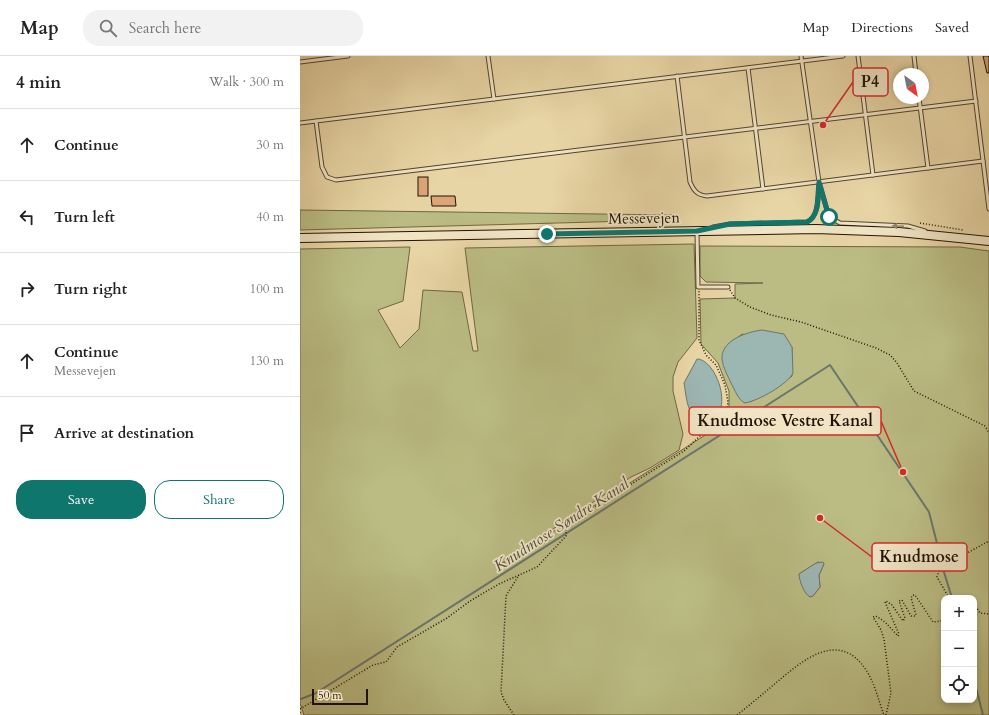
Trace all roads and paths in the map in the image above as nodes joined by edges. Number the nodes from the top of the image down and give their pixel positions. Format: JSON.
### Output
{"nodes":[{"id":1,"x":348,"y":56,"type":"edge"},
{"id":2,"x":488,"y":56,"type":"edge"},
{"id":3,"x":801,"y":56,"type":"edge"},
{"id":4,"x":843,"y":56,"type":"edge"},
{"id":5,"x":858,"y":56,"type":"edge"},
{"id":6,"x":914,"y":56,"type":"edge"},
{"id":7,"x":970,"y":56,"type":"edge"},
{"id":8,"x":802,"y":61,"type":"junction"},
{"id":9,"x":300,"y":62,"type":"edge"},
{"id":10,"x":748,"y":68,"type":"junction"},
{"id":11,"x":915,"y":68,"type":"edge"},
{"id":12,"x":677,"y":76,"type":"junction"},
{"id":13,"x":494,"y":99,"type":"junction"},
{"id":14,"x":976,"y":101,"type":"junction"},
{"id":15,"x":920,"y":104,"type":"edge"},
{"id":16,"x":920,"y":108,"type":"junction"},
{"id":17,"x":866,"y":114,"type":"junction"},
{"id":18,"x":316,"y":121,"type":"junction"},
{"id":19,"x":809,"y":121,"type":"junction"},
{"id":20,"x":300,"y":123,"type":"edge"},
{"id":21,"x":755,"y":128,"type":"junction"},
{"id":22,"x":684,"y":137,"type":"junction"},
{"id":23,"x":983,"y":161,"type":"junction"},
{"id":24,"x":928,"y":168,"type":"junction"},
{"id":25,"x":873,"y":175,"type":"junction"},
{"id":26,"x":819,"y":182,"type":"junction"},
{"id":27,"x":763,"y":189,"type":"junction"},
{"id":28,"x":989,"y":210,"type":"edge"},
{"id":29,"x":697,"y":231,"type":"junction"},
{"id":30,"x":936,"y":234,"type":"junction"},
{"id":31,"x":300,"y":238,"type":"edge"},
{"id":32,"x":989,"y":241,"type":"edge"},
{"id":33,"x":698,"y":287,"type":"junction"},
{"id":34,"x":728,"y":287,"type":"joint"},
{"id":35,"x":989,"y":433,"type":"edge"},
{"id":36,"x":989,"y":541,"type":"edge"},
{"id":37,"x":519,"y":575,"type":"junction"},
{"id":38,"x":947,"y":595,"type":"edge"},
{"id":39,"x":977,"y":609,"type":"edge"},
{"id":40,"x":989,"y":614,"type":"edge"},
{"id":41,"x":941,"y":621,"type":"edge"},
{"id":42,"x":300,"y":709,"type":"edge"},
{"id":43,"x":514,"y":715,"type":"edge"},
{"id":44,"x":737,"y":715,"type":"edge"},
{"id":45,"x":885,"y":715,"type":"edge"}],
"edges":[{"from":1,"to":9,"type":"lane"},
{"from":2,"to":13,"type":"lane"},
{"from":3,"to":8,"type":"lane"},
{"from":4,"to":8,"type":"lane"},
{"from":5,"to":17,"type":"lane"},
{"from":6,"to":11,"type":"lane"},
{"from":7,"to":14,"type":"lane"},
{"from":8,"to":10,"type":"lane"},
{"from":8,"to":19,"type":"lane"},
{"from":10,"to":12,"type":"lane"},
{"from":10,"to":21,"type":"lane"},
{"from":12,"to":13,"type":"lane"},
{"from":12,"to":22,"type":"lane"},
{"from":13,"to":18,"type":"lane"},
{"from":14,"to":16,"type":"lane"},
{"from":14,"to":23,"type":"lane"},
{"from":15,"to":16,"type":"lane"},
{"from":16,"to":17,"type":"lane"},
{"from":16,"to":24,"type":"lane"},
{"from":17,"to":19,"type":"lane"},
{"from":17,"to":25,"type":"lane"},
{"from":18,"to":20,"type":"lane"},
{"from":18,"to":22,"type":"lane"},
{"from":19,"to":21,"type":"lane"},
{"from":19,"to":26,"type":"lane"},
{"from":21,"to":22,"type":"lane"},
{"from":21,"to":27,"type":"lane"},
{"from":22,"to":27,"type":"lane"},
{"from":23,"to":24,"type":"lane"},
{"from":23,"to":28,"type":"lane"},
{"from":24,"to":25,"type":"lane"},
{"from":25,"to":26,"type":"lane"},
{"from":26,"to":27,"type":"lane"},
{"from":26,"to":29,"type":"lane"},
{"from":30,"to":26,"type":"lane","one_way":true},
{"from":29,"to":30,"type":"main road","name":"Messevejen"},
{"from":29,"to":31,"type":"main road","name":"Messevejen"},
{"from":29,"to":33,"type":"lane"},
{"from":30,"to":32,"type":"main road","name":"Messevejen"},
{"from":33,"to":34,"type":"lane"},
{"from":33,"to":37,"type":"path"},
{"from":34,"to":35,"type":"path"},
{"from":36,"to":38,"type":"path"},
{"from":37,"to":42,"type":"path"},
{"from":37,"to":43,"type":"path"},
{"from":39,"to":40,"type":"path"},
{"from":41,"to":45,"type":"path"},
{"from":44,"to":45,"type":"path"}]}
